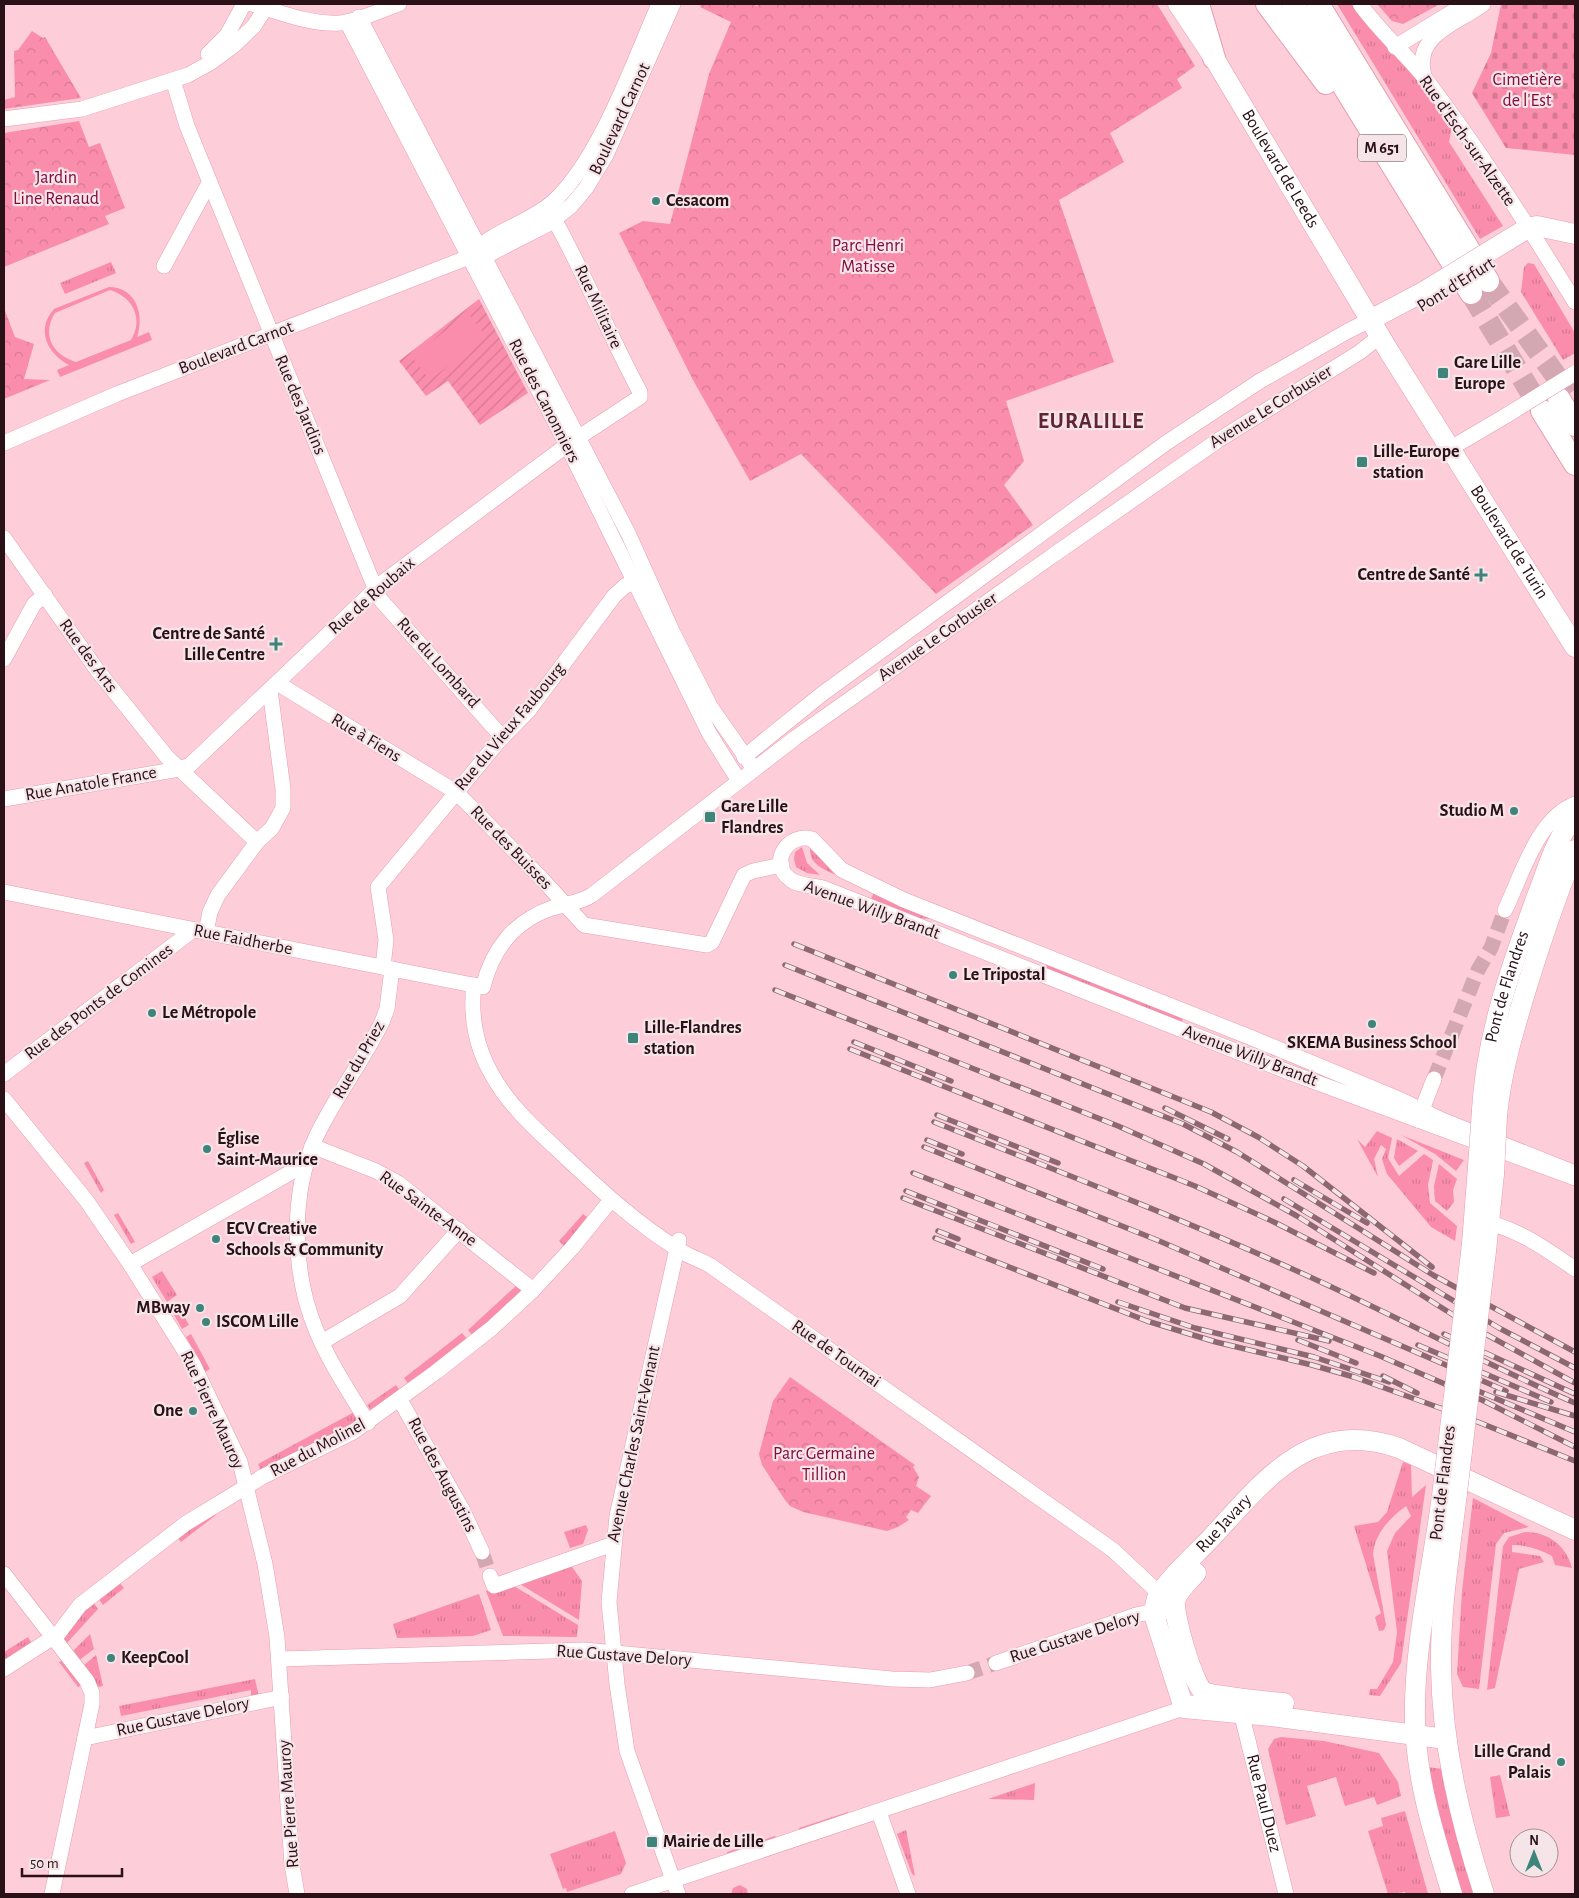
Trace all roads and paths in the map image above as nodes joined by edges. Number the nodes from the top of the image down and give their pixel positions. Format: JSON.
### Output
{"nodes":[{"id":1,"x":244,"y":4,"type":"edge"},
{"id":2,"x":399,"y":4,"type":"edge"},
{"id":3,"x":659,"y":4,"type":"edge"},
{"id":4,"x":673,"y":4,"type":"edge"},
{"id":5,"x":1178,"y":4,"type":"edge"},
{"id":6,"x":1198,"y":4,"type":"edge"},
{"id":7,"x":1267,"y":4,"type":"edge"},
{"id":8,"x":1293,"y":4,"type":"edge"},
{"id":9,"x":1318,"y":4,"type":"edge"},
{"id":10,"x":1331,"y":4,"type":"edge"},
{"id":11,"x":1360,"y":4,"type":"edge"},
{"id":12,"x":1465,"y":4,"type":"edge"},
{"id":13,"x":1483,"y":4,"type":"edge"},
{"id":14,"x":262,"y":5,"type":"edge"},
{"id":15,"x":353,"y":20,"type":"junction"},
{"id":16,"x":1395,"y":47,"type":"junction"},
{"id":17,"x":1214,"y":58,"type":"junction"},
{"id":18,"x":1424,"y":77,"type":"junction"},
{"id":19,"x":173,"y":80,"type":"junction"},
{"id":20,"x":1366,"y":83,"type":"junction"},
{"id":21,"x":4,"y":119,"type":"edge"},
{"id":22,"x":209,"y":183,"type":"junction"},
{"id":23,"x":554,"y":219,"type":"junction"},
{"id":24,"x":1532,"y":233,"type":"junction"},
{"id":25,"x":1575,"y":234,"type":"edge"},
{"id":26,"x":1575,"y":248,"type":"edge"},
{"id":27,"x":1444,"y":249,"type":"junction"},
{"id":28,"x":473,"y":250,"type":"junction"},
{"id":29,"x":164,"y":266,"type":"dead end"},
{"id":30,"x":1575,"y":302,"type":"edge"},
{"id":31,"x":1375,"y":328,"type":"junction"},
{"id":32,"x":270,"y":334,"type":"junction"},
{"id":33,"x":640,"y":395,"type":"joint"},
{"id":34,"x":1564,"y":396,"type":"edge"},
{"id":35,"x":1575,"y":425,"type":"edge"},
{"id":36,"x":573,"y":442,"type":"junction"},
{"id":37,"x":4,"y":443,"type":"edge"},
{"id":38,"x":1450,"y":448,"type":"junction"},
{"id":39,"x":1575,"y":464,"type":"edge"},
{"id":40,"x":4,"y":538,"type":"edge"},
{"id":41,"x":641,"y":578,"type":"junction"},
{"id":42,"x":375,"y":588,"type":"junction"},
{"id":43,"x":45,"y":595,"type":"junction"},
{"id":44,"x":1575,"y":647,"type":"edge"},
{"id":45,"x":4,"y":659,"type":"edge"},
{"id":46,"x":274,"y":687,"type":"junction"},
{"id":47,"x":502,"y":737,"type":"junction"},
{"id":48,"x":744,"y":756,"type":"junction"},
{"id":49,"x":179,"y":769,"type":"junction"},
{"id":50,"x":754,"y":769,"type":"junction"},
{"id":51,"x":739,"y":781,"type":"junction"},
{"id":52,"x":456,"y":792,"type":"junction"},
{"id":53,"x":4,"y":799,"type":"edge"},
{"id":54,"x":1575,"y":804,"type":"edge"},
{"id":55,"x":1575,"y":817,"type":"edge"},
{"id":56,"x":257,"y":842,"type":"junction"},
{"id":57,"x":1575,"y":850,"type":"edge"},
{"id":58,"x":782,"y":865,"type":"junction"},
{"id":59,"x":378,"y":887,"type":"joint"},
{"id":60,"x":4,"y":892,"type":"edge"},
{"id":61,"x":565,"y":904,"type":"junction"},
{"id":62,"x":1505,"y":910,"type":"tunnel mouth"},
{"id":63,"x":200,"y":931,"type":"junction"},
{"id":64,"x":502,"y":942,"type":"joint"},
{"id":65,"x":388,"y":968,"type":"junction"},
{"id":66,"x":479,"y":986,"type":"junction"},
{"id":67,"x":4,"y":1074,"type":"edge"},
{"id":68,"x":1434,"y":1079,"type":"tunnel mouth"},
{"id":69,"x":4,"y":1099,"type":"edge"},
{"id":70,"x":1489,"y":1113,"type":"junction"},
{"id":71,"x":1420,"y":1115,"type":"junction"},
{"id":72,"x":312,"y":1146,"type":"junction"},
{"id":73,"x":306,"y":1163,"type":"junction"},
{"id":74,"x":1575,"y":1173,"type":"edge"},
{"id":75,"x":1575,"y":1178,"type":"edge"},
{"id":76,"x":611,"y":1200,"type":"junction"},
{"id":77,"x":1482,"y":1222,"type":"junction"},
{"id":78,"x":459,"y":1230,"type":"junction"},
{"id":79,"x":678,"y":1243,"type":"junction"},
{"id":80,"x":130,"y":1264,"type":"junction"},
{"id":81,"x":1575,"y":1269,"type":"edge"},
{"id":82,"x":533,"y":1290,"type":"junction"},
{"id":83,"x":322,"y":1342,"type":"junction"},
{"id":84,"x":400,"y":1400,"type":"junction"},
{"id":85,"x":368,"y":1422,"type":"junction"},
{"id":86,"x":246,"y":1486,"type":"junction"},
{"id":87,"x":1454,"y":1486,"type":"junction"},
{"id":88,"x":1575,"y":1530,"type":"edge"},
{"id":89,"x":613,"y":1544,"type":"junction"},
{"id":90,"x":1575,"y":1544,"type":"edge"},
{"id":91,"x":482,"y":1552,"type":"tunnel mouth"},
{"id":92,"x":4,"y":1574,"type":"edge"},
{"id":93,"x":490,"y":1576,"type":"dead end"},
{"id":94,"x":1164,"y":1600,"type":"junction"},
{"id":95,"x":54,"y":1637,"type":"junction"},
{"id":96,"x":614,"y":1652,"type":"junction"},
{"id":97,"x":278,"y":1659,"type":"junction"},
{"id":98,"x":996,"y":1663,"type":"tunnel mouth"},
{"id":99,"x":4,"y":1669,"type":"edge"},
{"id":100,"x":967,"y":1673,"type":"tunnel mouth"},
{"id":101,"x":1204,"y":1692,"type":"junction"},
{"id":102,"x":282,"y":1697,"type":"junction"},
{"id":103,"x":1184,"y":1708,"type":"junction"},
{"id":104,"x":1241,"y":1712,"type":"junction"},
{"id":105,"x":1415,"y":1728,"type":"junction"},
{"id":106,"x":1445,"y":1732,"type":"junction"},
{"id":107,"x":85,"y":1738,"type":"junction"},
{"id":108,"x":879,"y":1812,"type":"junction"},
{"id":109,"x":675,"y":1888,"type":"edge"},
{"id":110,"x":52,"y":1894,"type":"edge"},
{"id":111,"x":297,"y":1894,"type":"edge"},
{"id":112,"x":632,"y":1894,"type":"edge"},
{"id":113,"x":908,"y":1894,"type":"edge"},
{"id":114,"x":1286,"y":1894,"type":"edge"},
{"id":115,"x":1452,"y":1894,"type":"edge"},
{"id":116,"x":1484,"y":1894,"type":"edge"}],
"edges":[{"from":1,"to":19,"type":"street"},
{"from":2,"to":15,"type":"street"},
{"from":3,"to":28,"type":"street","name":"Boulevard Carnot"},
{"from":4,"to":23,"type":"street","name":"Boulevard Carnot"},
{"from":5,"to":17,"type":"main road","name":"Boulevard de Leeds"},
{"from":6,"to":17,"type":"highway"},
{"from":7,"to":27,"type":"highway"},
{"from":8,"to":27,"type":"highway","number":"M 651"},
{"from":9,"to":20,"type":"highway","number":"M 651"},
{"from":10,"to":20,"type":"highway"},
{"from":11,"to":16,"type":"street","name":"Rue d'Esch-sur-Alzette"},
{"from":12,"to":16,"type":"street"},
{"from":13,"to":18,"type":"street"},
{"from":14,"to":15,"type":"street"},
{"from":14,"to":19,"type":"street"},
{"from":15,"to":28,"type":"street","name":"Rue des Canonniers"},
{"from":16,"to":18,"type":"street","name":"Rue d'Esch-sur-Alzette"},
{"from":17,"to":31,"type":"main road","name":"Boulevard de Leeds"},
{"from":18,"to":24,"type":"street","name":"Rue d'Esch-sur-Alzette"},
{"from":19,"to":21,"type":"street"},
{"from":19,"to":22,"type":"street","name":"Rue des Jardins"},
{"from":20,"to":27,"type":"highway","number":"M 651"},
{"from":22,"to":29,"type":"street"},
{"from":22,"to":32,"type":"street","name":"Rue des Jardins"},
{"from":23,"to":28,"type":"street","name":"Boulevard Carnot"},
{"from":23,"to":33,"type":"street","name":"Rue Militaire"},
{"from":24,"to":25,"type":"main road"},
{"from":24,"to":26,"type":"main road"},
{"from":24,"to":30,"type":"street","name":"Rue d'Esch-sur-Alzette"},
{"from":24,"to":31,"type":"main road","name":"Pont d'Erfurt"},
{"from":28,"to":32,"type":"street","name":"Boulevard Carnot"},
{"from":28,"to":36,"type":"street","name":"Rue des Canonniers"},
{"from":31,"to":38,"type":"main road","name":"Boulevard de Turin"},
{"from":31,"to":48,"type":"street","name":"Avenue Le Corbusier","bridge":true},
{"from":31,"to":50,"type":"street","name":"Avenue Le Corbusier","bridge":true},
{"from":32,"to":37,"type":"street","name":"Boulevard Carnot"},
{"from":32,"to":42,"type":"street","name":"Rue des Jardins"},
{"from":33,"to":36,"type":"street","name":"Rue de Roubaix"},
{"from":34,"to":35,"type":"highway"},
{"from":34,"to":38,"type":"street","bridge":true},
{"from":34,"to":39,"type":"highway"},
{"from":36,"to":41,"type":"street","name":"Rue des Canonniers"},
{"from":36,"to":42,"type":"street","name":"Rue de Roubaix"},
{"from":38,"to":44,"type":"main road","name":"Boulevard de Turin"},
{"from":40,"to":43,"type":"street","name":"Rue des Arts"},
{"from":41,"to":47,"type":"street","name":"Rue du Vieux Faubourg"},
{"from":41,"to":48,"type":"street","name":"Rue des Canonniers"},
{"from":41,"to":51,"type":"street","name":"Rue des Canonniers"},
{"from":42,"to":46,"type":"street","name":"Rue de Roubaix"},
{"from":42,"to":47,"type":"street","name":"Rue du Lombard"},
{"from":43,"to":45,"type":"street"},
{"from":43,"to":49,"type":"street","name":"Rue des Arts"},
{"from":46,"to":49,"type":"street","name":"Rue de Roubaix"},
{"from":46,"to":52,"type":"street","name":"Rue à Fiens"},
{"from":46,"to":56,"type":"street"},
{"from":47,"to":52,"type":"street","name":"Rue du Vieux Faubourg"},
{"from":48,"to":50,"type":"street","name":"Rue des Canonniers"},
{"from":49,"to":53,"type":"street","name":"Rue Anatole France"},
{"from":49,"to":56,"type":"street","name":"Rue des Arts"},
{"from":50,"to":51,"type":"street","name":"Avenue Le Corbusier"},
{"from":51,"to":61,"type":"street","name":"Avenue Le Corbusier"},
{"from":52,"to":59,"type":"street","name":"Rue du Vieux Faubourg"},
{"from":52,"to":61,"type":"street","name":"Rue des Buisses"},
{"from":54,"to":62,"type":"street"},
{"from":55,"to":70,"type":"main road","name":"Pont de Flandres"},
{"from":56,"to":63,"type":"street"},
{"from":57,"to":70,"type":"main road","name":"Pont de Flandres"},
{"from":58,"to":61,"type":"street","name":"Rue des Buisses"},
{"from":58,"to":71,"type":"street","name":"Avenue Willy Brandt"},
{"from":58,"to":71,"type":"street","name":"Avenue Willy Brandt"},
{"from":59,"to":65,"type":"street","name":"Rue du Priez"},
{"from":60,"to":63,"type":"street","name":"Rue Faidherbe"},
{"from":61,"to":64,"type":"street","name":"Avenue Le Corbusier"},
{"from":63,"to":65,"type":"street","name":"Rue Faidherbe"},
{"from":63,"to":67,"type":"street","name":"Rue des Ponts de Comines"},
{"from":64,"to":66,"type":"street","name":"Rue de Tournai"},
{"from":65,"to":66,"type":"street","name":"Rue Faidherbe"},
{"from":65,"to":72,"type":"street","name":"Rue du Priez"},
{"from":66,"to":76,"type":"street","name":"Rue de Tournai"},
{"from":68,"to":71,"type":"street"},
{"from":69,"to":80,"type":"street","name":"Rue Pierre Mauroy"},
{"from":70,"to":77,"type":"main road","name":"Pont de Flandres","bridge":true},
{"from":71,"to":74,"type":"street","name":"Avenue Willy Brandt"},
{"from":71,"to":75,"type":"street","name":"Avenue Willy Brandt"},
{"from":72,"to":73,"type":"street","name":"Rue du Priez"},
{"from":72,"to":78,"type":"street","name":"Rue Sainte-Anne"},
{"from":73,"to":80,"type":"street"},
{"from":73,"to":83,"type":"street","name":"Rue du Priez"},
{"from":76,"to":79,"type":"street","name":"Rue de Tournai"},
{"from":76,"to":82,"type":"street","name":"Rue du Molinel"},
{"from":77,"to":81,"type":"street"},
{"from":77,"to":87,"type":"main road","name":"Pont de Flandres","bridge":true},
{"from":78,"to":82,"type":"street","name":"Rue Sainte-Anne"},
{"from":78,"to":83,"type":"street"},
{"from":79,"to":89,"type":"street","name":"Avenue Charles Saint-Venant"},
{"from":79,"to":94,"type":"street","name":"Rue de Tournai"},
{"from":80,"to":86,"type":"street","name":"Rue Pierre Mauroy"},
{"from":82,"to":84,"type":"street","name":"Rue du Molinel"},
{"from":83,"to":85,"type":"street","name":"Rue du Priez"},
{"from":84,"to":85,"type":"street","name":"Rue du Molinel"},
{"from":84,"to":91,"type":"street","name":"Rue des Augustins"},
{"from":85,"to":86,"type":"street","name":"Rue du Molinel"},
{"from":86,"to":95,"type":"street","name":"Rue du Molinel"},
{"from":86,"to":97,"type":"street","name":"Rue Pierre Mauroy"},
{"from":87,"to":88,"type":"main road","name":"Rue Javary"},
{"from":87,"to":90,"type":"main road","name":"Rue Javary"},
{"from":87,"to":94,"type":"main road","name":"Rue Javary"},
{"from":87,"to":105,"type":"main road","name":"Pont de Flandres"},
{"from":87,"to":106,"type":"main road","name":"Pont de Flandres"},
{"from":89,"to":93,"type":"street"},
{"from":89,"to":96,"type":"street","name":"Avenue Charles Saint-Venant"},
{"from":92,"to":95,"type":"street"},
{"from":94,"to":98,"type":"street","name":"Rue Gustave Delory"},
{"from":94,"to":101,"type":"main road"},
{"from":94,"to":103,"type":"main road"},
{"from":95,"to":99,"type":"street","name":"Rue du Molinel"},
{"from":95,"to":107,"type":"street"},
{"from":96,"to":97,"type":"street","name":"Rue Gustave Delory"},
{"from":96,"to":100,"type":"street","name":"Rue Gustave Delory"},
{"from":96,"to":109,"type":"street","name":"Avenue Charles Saint-Venant"},
{"from":97,"to":102,"type":"street","name":"Rue Pierre Mauroy"},
{"from":101,"to":103,"type":"street"},
{"from":101,"to":105,"type":"main road"},
{"from":102,"to":107,"type":"street","name":"Rue Gustave Delory"},
{"from":102,"to":111,"type":"street","name":"Rue Pierre Mauroy"},
{"from":103,"to":104,"type":"main road"},
{"from":103,"to":108,"type":"street"},
{"from":104,"to":105,"type":"main road"},
{"from":104,"to":114,"type":"street","name":"Rue Paul Duez"},
{"from":105,"to":106,"type":"main road"},
{"from":105,"to":115,"type":"main road","name":"Pont de Flandres"},
{"from":106,"to":116,"type":"main road","name":"Pont de Flandres"},
{"from":107,"to":110,"type":"street"},
{"from":108,"to":109,"type":"street"},
{"from":108,"to":113,"type":"street"},
{"from":109,"to":112,"type":"street"}]}
